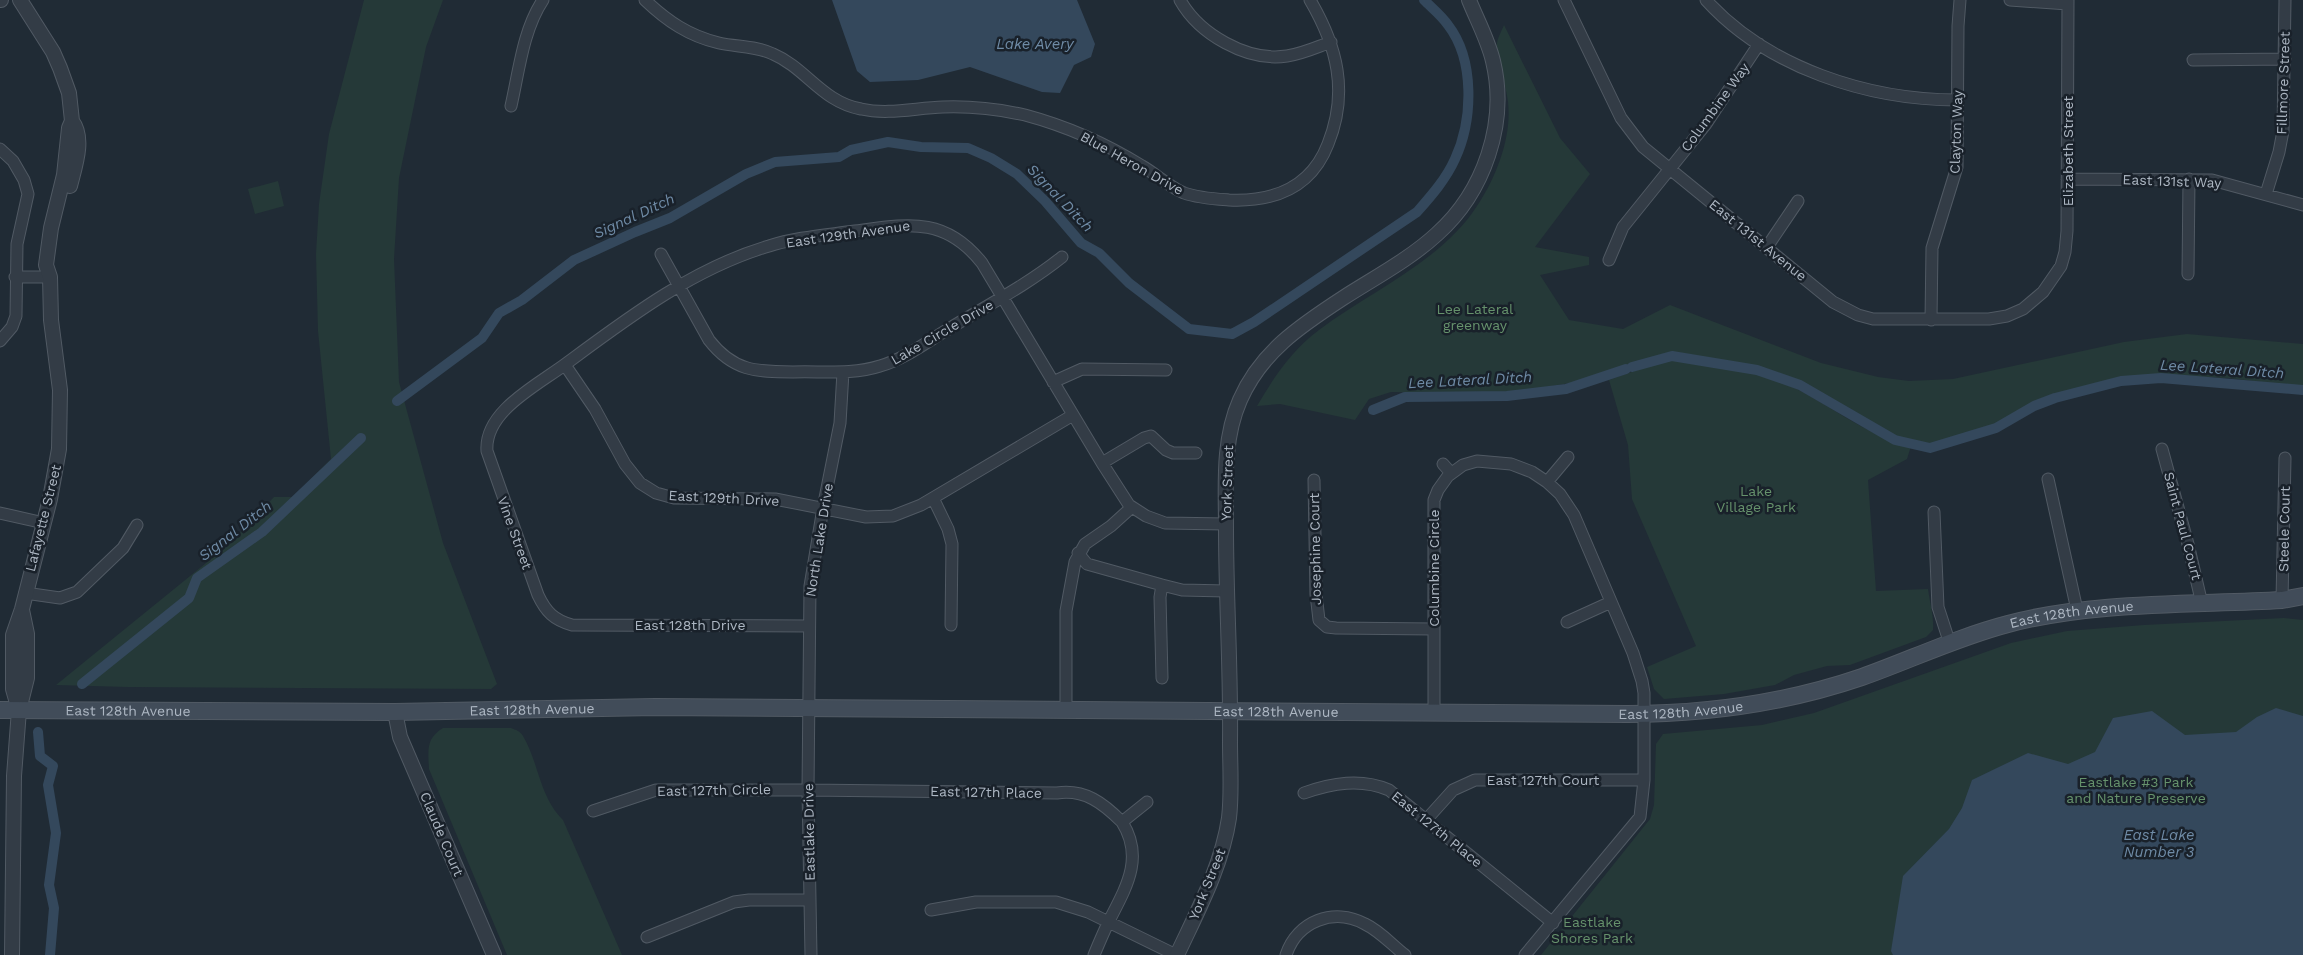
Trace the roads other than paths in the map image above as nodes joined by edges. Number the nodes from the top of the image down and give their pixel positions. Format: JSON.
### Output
{"nodes":[{"id":1,"x":20,"y":0,"type":"edge"},
{"id":2,"x":543,"y":0,"type":"edge"},
{"id":3,"x":645,"y":0,"type":"edge"},
{"id":4,"x":1180,"y":0,"type":"edge"},
{"id":5,"x":1310,"y":0,"type":"edge"},
{"id":6,"x":1469,"y":0,"type":"edge"},
{"id":7,"x":1564,"y":0,"type":"edge"},
{"id":8,"x":1706,"y":0,"type":"edge"},
{"id":9,"x":1960,"y":0,"type":"edge"},
{"id":10,"x":2010,"y":0,"type":"edge"},
{"id":11,"x":2285,"y":0,"type":"edge"},
{"id":12,"x":2068,"y":2,"type":"edge"},
{"id":13,"x":1331,"y":42,"type":"junction"},
{"id":14,"x":1759,"y":44,"type":"junction"},
{"id":15,"x":2285,"y":59,"type":"junction"},
{"id":16,"x":2193,"y":60,"type":"dead end"},
{"id":17,"x":1958,"y":100,"type":"junction"},
{"id":18,"x":511,"y":106,"type":"dead end"},
{"id":19,"x":0,"y":149,"type":"edge"},
{"id":20,"x":1669,"y":169,"type":"junction"},
{"id":21,"x":2068,"y":179,"type":"junction"},
{"id":22,"x":2189,"y":179,"type":"junction"},
{"id":23,"x":2266,"y":194,"type":"junction"},
{"id":24,"x":1798,"y":201,"type":"dead end"},
{"id":25,"x":2303,"y":205,"type":"edge"},
{"id":26,"x":1767,"y":247,"type":"junction"},
{"id":27,"x":661,"y":254,"type":"dead end"},
{"id":28,"x":1062,"y":257,"type":"dead end"},
{"id":29,"x":1609,"y":260,"type":"dead end"},
{"id":30,"x":2188,"y":274,"type":"dead end"},
{"id":31,"x":16,"y":277,"type":"junction"},
{"id":32,"x":50,"y":277,"type":"junction"},
{"id":33,"x":680,"y":286,"type":"junction"},
{"id":34,"x":2040,"y":295,"type":"joint"},
{"id":35,"x":1003,"y":297,"type":"junction"},
{"id":36,"x":1931,"y":320,"type":"junction"},
{"id":37,"x":0,"y":340,"type":"edge"},
{"id":38,"x":565,"y":365,"type":"junction"},
{"id":39,"x":1166,"y":370,"type":"dead end"},
{"id":40,"x":843,"y":372,"type":"junction"},
{"id":41,"x":1054,"y":382,"type":"junction"},
{"id":42,"x":1073,"y":415,"type":"junction"},
{"id":43,"x":492,"y":425,"type":"joint"},
{"id":44,"x":2162,"y":449,"type":"dead end"},
{"id":45,"x":1196,"y":453,"type":"dead end"},
{"id":46,"x":1568,"y":457,"type":"dead end"},
{"id":47,"x":2286,"y":458,"type":"dead end"},
{"id":48,"x":1102,"y":464,"type":"junction"},
{"id":49,"x":1442,"y":464,"type":"dead end"},
{"id":50,"x":1451,"y":473,"type":"junction"},
{"id":51,"x":2048,"y":479,"type":"dead end"},
{"id":52,"x":1314,"y":480,"type":"dead end"},
{"id":53,"x":1547,"y":482,"type":"junction"},
{"id":54,"x":933,"y":498,"type":"junction"},
{"id":55,"x":1132,"y":507,"type":"junction"},
{"id":56,"x":823,"y":508,"type":"junction"},
{"id":57,"x":1934,"y":512,"type":"dead end"},
{"id":58,"x":0,"y":513,"type":"edge"},
{"id":59,"x":44,"y":523,"type":"junction"},
{"id":60,"x":137,"y":524,"type":"dead end"},
{"id":61,"x":1226,"y":524,"type":"junction"},
{"id":62,"x":1078,"y":553,"type":"junction"},
{"id":63,"x":1162,"y":585,"type":"junction"},
{"id":64,"x":1226,"y":591,"type":"junction"},
{"id":65,"x":25,"y":593,"type":"junction"},
{"id":66,"x":2303,"y":596,"type":"edge"},
{"id":67,"x":2282,"y":600,"type":"junction"},
{"id":68,"x":1611,"y":602,"type":"junction"},
{"id":69,"x":2202,"y":604,"type":"junction"},
{"id":70,"x":2303,"y":608,"type":"edge"},
{"id":71,"x":2077,"y":610,"type":"junction"},
{"id":72,"x":1567,"y":622,"type":"dead end"},
{"id":73,"x":572,"y":625,"type":"joint"},
{"id":74,"x":951,"y":625,"type":"dead end"},
{"id":75,"x":809,"y":626,"type":"junction"},
{"id":76,"x":1433,"y":629,"type":"junction"},
{"id":77,"x":1950,"y":644,"type":"junction"},
{"id":78,"x":1162,"y":678,"type":"dead end"},
{"id":79,"x":808,"y":708,"type":"junction"},
{"id":80,"x":0,"y":710,"type":"edge"},
{"id":81,"x":19,"y":710,"type":"junction"},
{"id":82,"x":1066,"y":710,"type":"junction"},
{"id":83,"x":1230,"y":711,"type":"junction"},
{"id":84,"x":395,"y":712,"type":"junction"},
{"id":85,"x":1434,"y":712,"type":"junction"},
{"id":86,"x":1645,"y":714,"type":"junction"},
{"id":87,"x":1644,"y":780,"type":"junction"},
{"id":88,"x":808,"y":790,"type":"junction"},
{"id":89,"x":1304,"y":792,"type":"dead end"},
{"id":90,"x":1148,"y":802,"type":"dead end"},
{"id":91,"x":593,"y":811,"type":"dead end"},
{"id":92,"x":1426,"y":820,"type":"junction"},
{"id":93,"x":1122,"y":822,"type":"junction"},
{"id":94,"x":810,"y":900,"type":"junction"},
{"id":95,"x":931,"y":910,"type":"dead end"},
{"id":96,"x":1109,"y":921,"type":"junction"},
{"id":97,"x":1553,"y":923,"type":"junction"},
{"id":98,"x":647,"y":937,"type":"dead end"},
{"id":99,"x":12,"y":955,"type":"edge"},
{"id":100,"x":494,"y":955,"type":"edge"},
{"id":101,"x":811,"y":955,"type":"edge"},
{"id":102,"x":1094,"y":955,"type":"edge"},
{"id":103,"x":1176,"y":955,"type":"edge"},
{"id":104,"x":1286,"y":955,"type":"edge"},
{"id":105,"x":1405,"y":955,"type":"edge"},
{"id":106,"x":1525,"y":955,"type":"edge"}],
"edges":[{"from":1,"to":32,"type":"street","name":"Lafayette Street"},
{"from":2,"to":18,"type":"street"},
{"from":3,"to":13,"type":"street","name":"Blue Heron Drive"},
{"from":4,"to":13,"type":"street"},
{"from":5,"to":13,"type":"street","name":"Blue Heron Drive"},
{"from":6,"to":61,"type":"street","name":"York Street"},
{"from":7,"to":20,"type":"street","name":"East 131st Avenue"},
{"from":8,"to":14,"type":"street"},
{"from":9,"to":17,"type":"street","name":"Clayton Way"},
{"from":10,"to":12,"type":"street"},
{"from":11,"to":15,"type":"street","name":"Fillmore Street"},
{"from":12,"to":21,"type":"street","name":"Elizabeth Street"},
{"from":14,"to":17,"type":"street"},
{"from":14,"to":20,"type":"street","name":"Columbine Way"},
{"from":15,"to":16,"type":"street"},
{"from":15,"to":23,"type":"street","name":"Fillmore Street"},
{"from":17,"to":36,"type":"street","name":"Clayton Way"},
{"from":19,"to":31,"type":"street"},
{"from":20,"to":26,"type":"street","name":"East 131st Avenue"},
{"from":20,"to":29,"type":"street","name":"Columbine Way"},
{"from":21,"to":22,"type":"street","name":"East 131st Way"},
{"from":21,"to":34,"type":"street","name":"Elizabeth Street"},
{"from":22,"to":23,"type":"street","name":"East 131st Way"},
{"from":22,"to":30,"type":"street"},
{"from":23,"to":25,"type":"street","name":"East 131st Way"},
{"from":24,"to":26,"type":"street"},
{"from":26,"to":36,"type":"street","name":"East 131st Avenue"},
{"from":27,"to":33,"type":"street","name":"Lake Circle Drive"},
{"from":28,"to":35,"type":"street","name":"Lake Circle Drive"},
{"from":31,"to":32,"type":"street"},
{"from":31,"to":37,"type":"street"},
{"from":32,"to":59,"type":"street","name":"Lafayette Street"},
{"from":33,"to":35,"type":"street","name":"East 129th Avenue"},
{"from":33,"to":38,"type":"street","name":"East 129th Avenue"},
{"from":33,"to":40,"type":"street","name":"Lake Circle Drive"},
{"from":34,"to":36,"type":"street","name":"East 131st Avenue"},
{"from":35,"to":40,"type":"street","name":"Lake Circle Drive"},
{"from":35,"to":41,"type":"street","name":"East 129th Avenue"},
{"from":38,"to":43,"type":"street","name":"East 129th Avenue"},
{"from":38,"to":56,"type":"street","name":"East 129th Drive"},
{"from":39,"to":41,"type":"street"},
{"from":40,"to":56,"type":"street","name":"North Lake Drive"},
{"from":41,"to":42,"type":"street","name":"East 129th Avenue"},
{"from":42,"to":48,"type":"street","name":"East 129th Avenue"},
{"from":42,"to":54,"type":"street","name":"East 129th Drive"},
{"from":43,"to":73,"type":"street","name":"Vine Street"},
{"from":44,"to":69,"type":"street","name":"Saint Paul Court"},
{"from":45,"to":48,"type":"street"},
{"from":46,"to":53,"type":"street"},
{"from":47,"to":67,"type":"street","name":"Steele Court"},
{"from":48,"to":55,"type":"street","name":"East 129th Avenue"},
{"from":49,"to":50,"type":"street"},
{"from":50,"to":53,"type":"street"},
{"from":50,"to":76,"type":"street","name":"Columbine Circle"},
{"from":51,"to":71,"type":"street"},
{"from":52,"to":76,"type":"street","name":"Josephine Court"},
{"from":53,"to":68,"type":"street"},
{"from":54,"to":56,"type":"street","name":"East 129th Drive"},
{"from":54,"to":74,"type":"street"},
{"from":55,"to":61,"type":"street","name":"East 129th Avenue"},
{"from":55,"to":62,"type":"street"},
{"from":56,"to":75,"type":"street","name":"North Lake Drive"},
{"from":57,"to":77,"type":"street"},
{"from":58,"to":59,"type":"street"},
{"from":59,"to":65,"type":"street","name":"Lafayette Street"},
{"from":60,"to":65,"type":"street"},
{"from":61,"to":64,"type":"street","name":"York Street"},
{"from":62,"to":63,"type":"street"},
{"from":62,"to":82,"type":"street"},
{"from":63,"to":64,"type":"street"},
{"from":63,"to":78,"type":"street"},
{"from":64,"to":83,"type":"street","name":"York Street"},
{"from":65,"to":81,"type":"street","name":"Lafayette Street"},
{"from":66,"to":67,"type":"main road","name":"East 128th Avenue"},
{"from":67,"to":69,"type":"main road","name":"East 128th Avenue"},
{"from":67,"to":70,"type":"main road","name":"East 128th Avenue"},
{"from":68,"to":72,"type":"street"},
{"from":68,"to":86,"type":"street"},
{"from":69,"to":71,"type":"main road","name":"East 128th Avenue"},
{"from":71,"to":77,"type":"main road","name":"East 128th Avenue"},
{"from":73,"to":75,"type":"street","name":"East 128th Drive"},
{"from":75,"to":79,"type":"street","name":"North Lake Drive"},
{"from":76,"to":85,"type":"street","name":"Columbine Circle"},
{"from":77,"to":86,"type":"main road","name":"East 128th Avenue"},
{"from":79,"to":82,"type":"main road","name":"East 128th Avenue"},
{"from":79,"to":84,"type":"main road","name":"East 128th Avenue"},
{"from":79,"to":88,"type":"street","name":"Eastlake Drive"},
{"from":80,"to":81,"type":"main road","name":"East 128th Avenue"},
{"from":81,"to":84,"type":"main road","name":"East 128th Avenue"},
{"from":81,"to":99,"type":"street","name":"Lafayette Street"},
{"from":82,"to":83,"type":"main road","name":"East 128th Avenue"},
{"from":83,"to":85,"type":"main road","name":"East 128th Avenue"},
{"from":83,"to":103,"type":"street","name":"York Street"},
{"from":84,"to":100,"type":"street","name":"Claude Court"},
{"from":85,"to":86,"type":"main road","name":"East 128th Avenue"},
{"from":86,"to":87,"type":"street"},
{"from":87,"to":92,"type":"street","name":"East 127th Court"},
{"from":87,"to":97,"type":"street"},
{"from":88,"to":91,"type":"street","name":"East 127th Circle"},
{"from":88,"to":93,"type":"street","name":"East 127th Place"},
{"from":88,"to":94,"type":"street","name":"Eastlake Drive"},
{"from":89,"to":92,"type":"street","name":"East 127th Place"},
{"from":90,"to":93,"type":"street"},
{"from":92,"to":97,"type":"street","name":"East 127th Place"},
{"from":93,"to":96,"type":"street"},
{"from":94,"to":98,"type":"street"},
{"from":94,"to":101,"type":"street","name":"Eastlake Drive"},
{"from":95,"to":96,"type":"street"},
{"from":96,"to":102,"type":"street"},
{"from":96,"to":103,"type":"street"},
{"from":97,"to":106,"type":"street"},
{"from":104,"to":105,"type":"street"}]}
